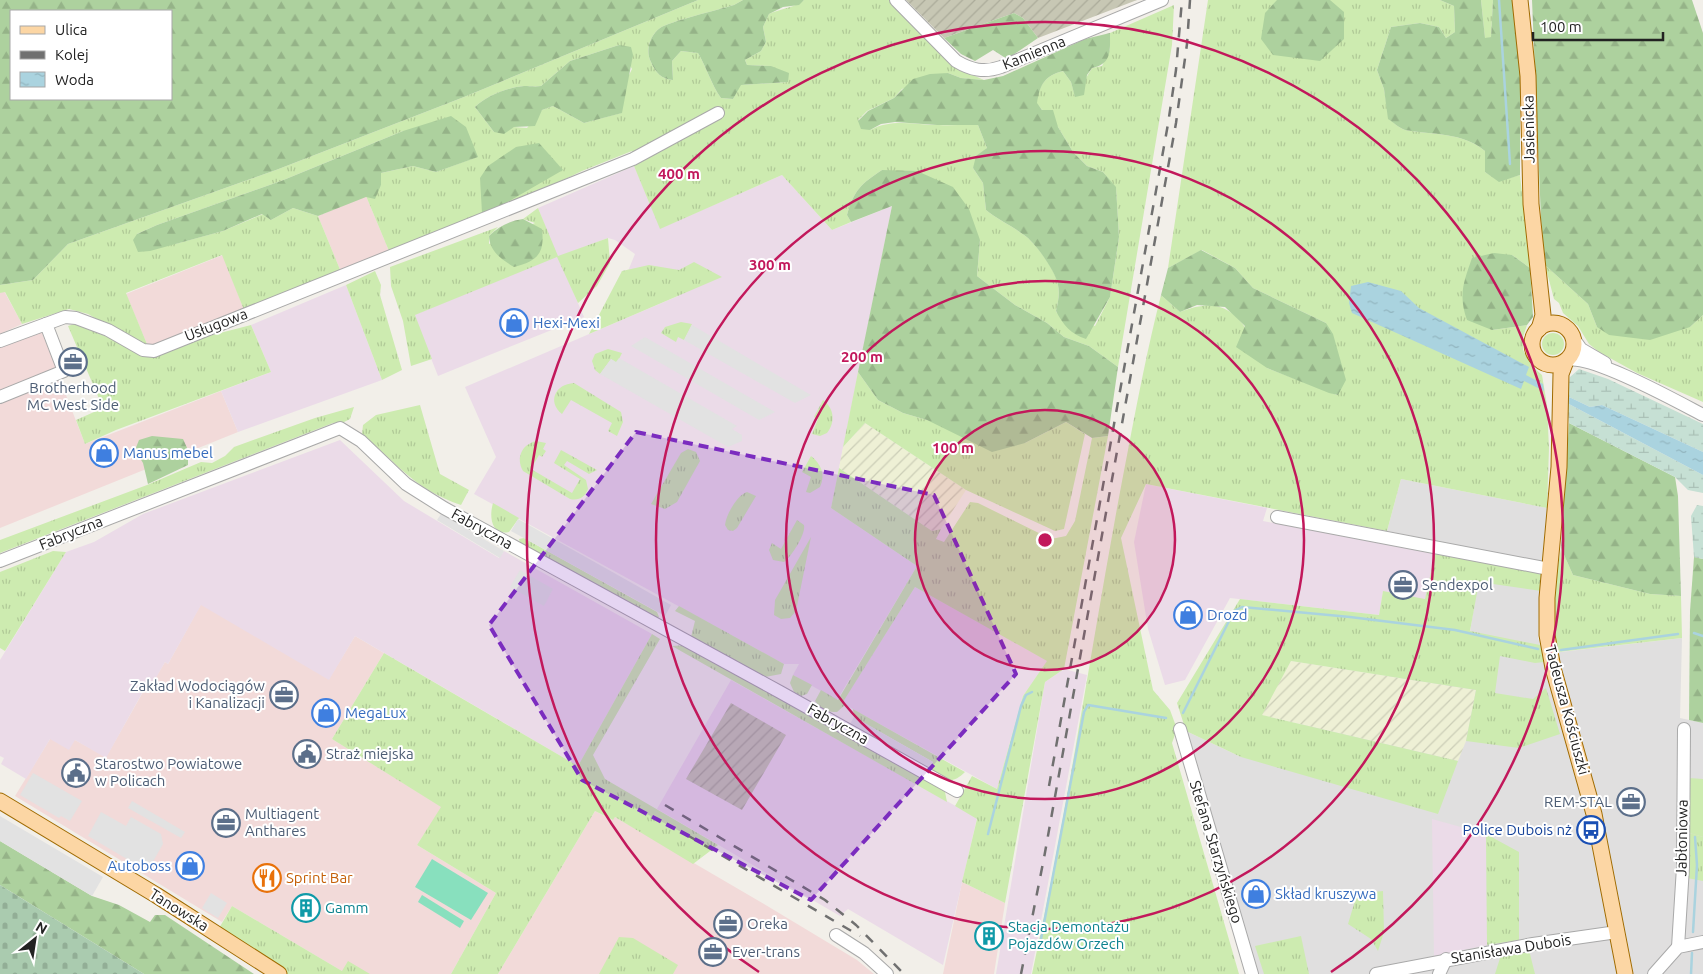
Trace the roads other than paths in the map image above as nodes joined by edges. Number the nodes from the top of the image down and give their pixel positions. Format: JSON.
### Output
{"nodes":[{"id":1,"x":896,"y":0,"type":"edge"},
{"id":2,"x":1162,"y":0,"type":"edge"},
{"id":3,"x":1520,"y":0,"type":"edge"},
{"id":4,"x":718,"y":114,"type":"dead end"},
{"id":5,"x":1538,"y":258,"type":"junction"},
{"id":6,"x":46,"y":324,"type":"junction"},
{"id":7,"x":1562,"y":325,"type":"junction"},
{"id":8,"x":1539,"y":329,"type":"junction"},
{"id":9,"x":1574,"y":339,"type":"junction"},
{"id":10,"x":0,"y":341,"type":"edge"},
{"id":11,"x":1567,"y":361,"type":"junction"},
{"id":12,"x":1544,"y":363,"type":"junction"},
{"id":13,"x":1633,"y":380,"type":"junction"},
{"id":14,"x":0,"y":397,"type":"edge"},
{"id":15,"x":1703,"y":415,"type":"edge"},
{"id":16,"x":1559,"y":419,"type":"junction"},
{"id":17,"x":1277,"y":517,"type":"dead end"},
{"id":18,"x":0,"y":562,"type":"edge"},
{"id":19,"x":1549,"y":569,"type":"junction"},
{"id":20,"x":1684,"y":728,"type":"dead end"},
{"id":21,"x":1180,"y":729,"type":"dead end"},
{"id":22,"x":956,"y":791,"type":"dead end"},
{"id":23,"x":0,"y":801,"type":"edge"},
{"id":24,"x":1617,"y":932,"type":"junction"},
{"id":25,"x":836,"y":935,"type":"dead end"},
{"id":26,"x":1703,"y":942,"type":"edge"},
{"id":27,"x":1678,"y":947,"type":"junction"},
{"id":28,"x":1446,"y":959,"type":"junction"},
{"id":29,"x":278,"y":974,"type":"edge"},
{"id":30,"x":887,"y":974,"type":"edge"},
{"id":31,"x":1252,"y":974,"type":"edge"},
{"id":32,"x":1376,"y":974,"type":"edge"},
{"id":33,"x":1439,"y":974,"type":"edge"},
{"id":34,"x":1625,"y":974,"type":"edge"},
{"id":35,"x":1654,"y":974,"type":"edge"}],
"edges":[{"from":1,"to":2,"type":"street","name":"Kamienna"},
{"from":3,"to":5,"type":"main road","name":"Jasienicka"},
{"from":4,"to":6,"type":"street","name":"Usługowa"},
{"from":5,"to":7,"type":"main road","name":"Jasienicka"},
{"from":5,"to":8,"type":"main road","name":"Jasienicka"},
{"from":6,"to":10,"type":"street","name":"Usługowa"},
{"from":6,"to":14,"type":"street"},
{"from":7,"to":8,"type":"main road"},
{"from":7,"to":9,"type":"main road"},
{"from":8,"to":12,"type":"main road"},
{"from":9,"to":11,"type":"main road"},
{"from":9,"to":13,"type":"street"},
{"from":11,"to":12,"type":"main road"},
{"from":11,"to":13,"type":"street"},
{"from":11,"to":16,"type":"main road"},
{"from":12,"to":16,"type":"main road"},
{"from":13,"to":15,"type":"street"},
{"from":16,"to":19,"type":"main road","name":"Tadeusza Kościuszki"},
{"from":17,"to":19,"type":"street"},
{"from":18,"to":22,"type":"street","name":"Fabryczna"},
{"from":19,"to":24,"type":"main road","name":"Tadeusza Kościuszki"},
{"from":20,"to":27,"type":"street","name":"Jabłoniowa"},
{"from":21,"to":31,"type":"street","name":"Stefana Starzyńskiego"},
{"from":23,"to":29,"type":"main road","name":"Tanowska"},
{"from":24,"to":28,"type":"street","name":"Stanisława Dubois"},
{"from":24,"to":34,"type":"main road","name":"Tadeusza Kościuszki"},
{"from":25,"to":30,"type":"street"},
{"from":26,"to":27,"type":"street"},
{"from":27,"to":35,"type":"street"},
{"from":28,"to":32,"type":"street","name":"Stanisława Dubois"},
{"from":28,"to":33,"type":"street"}]}
